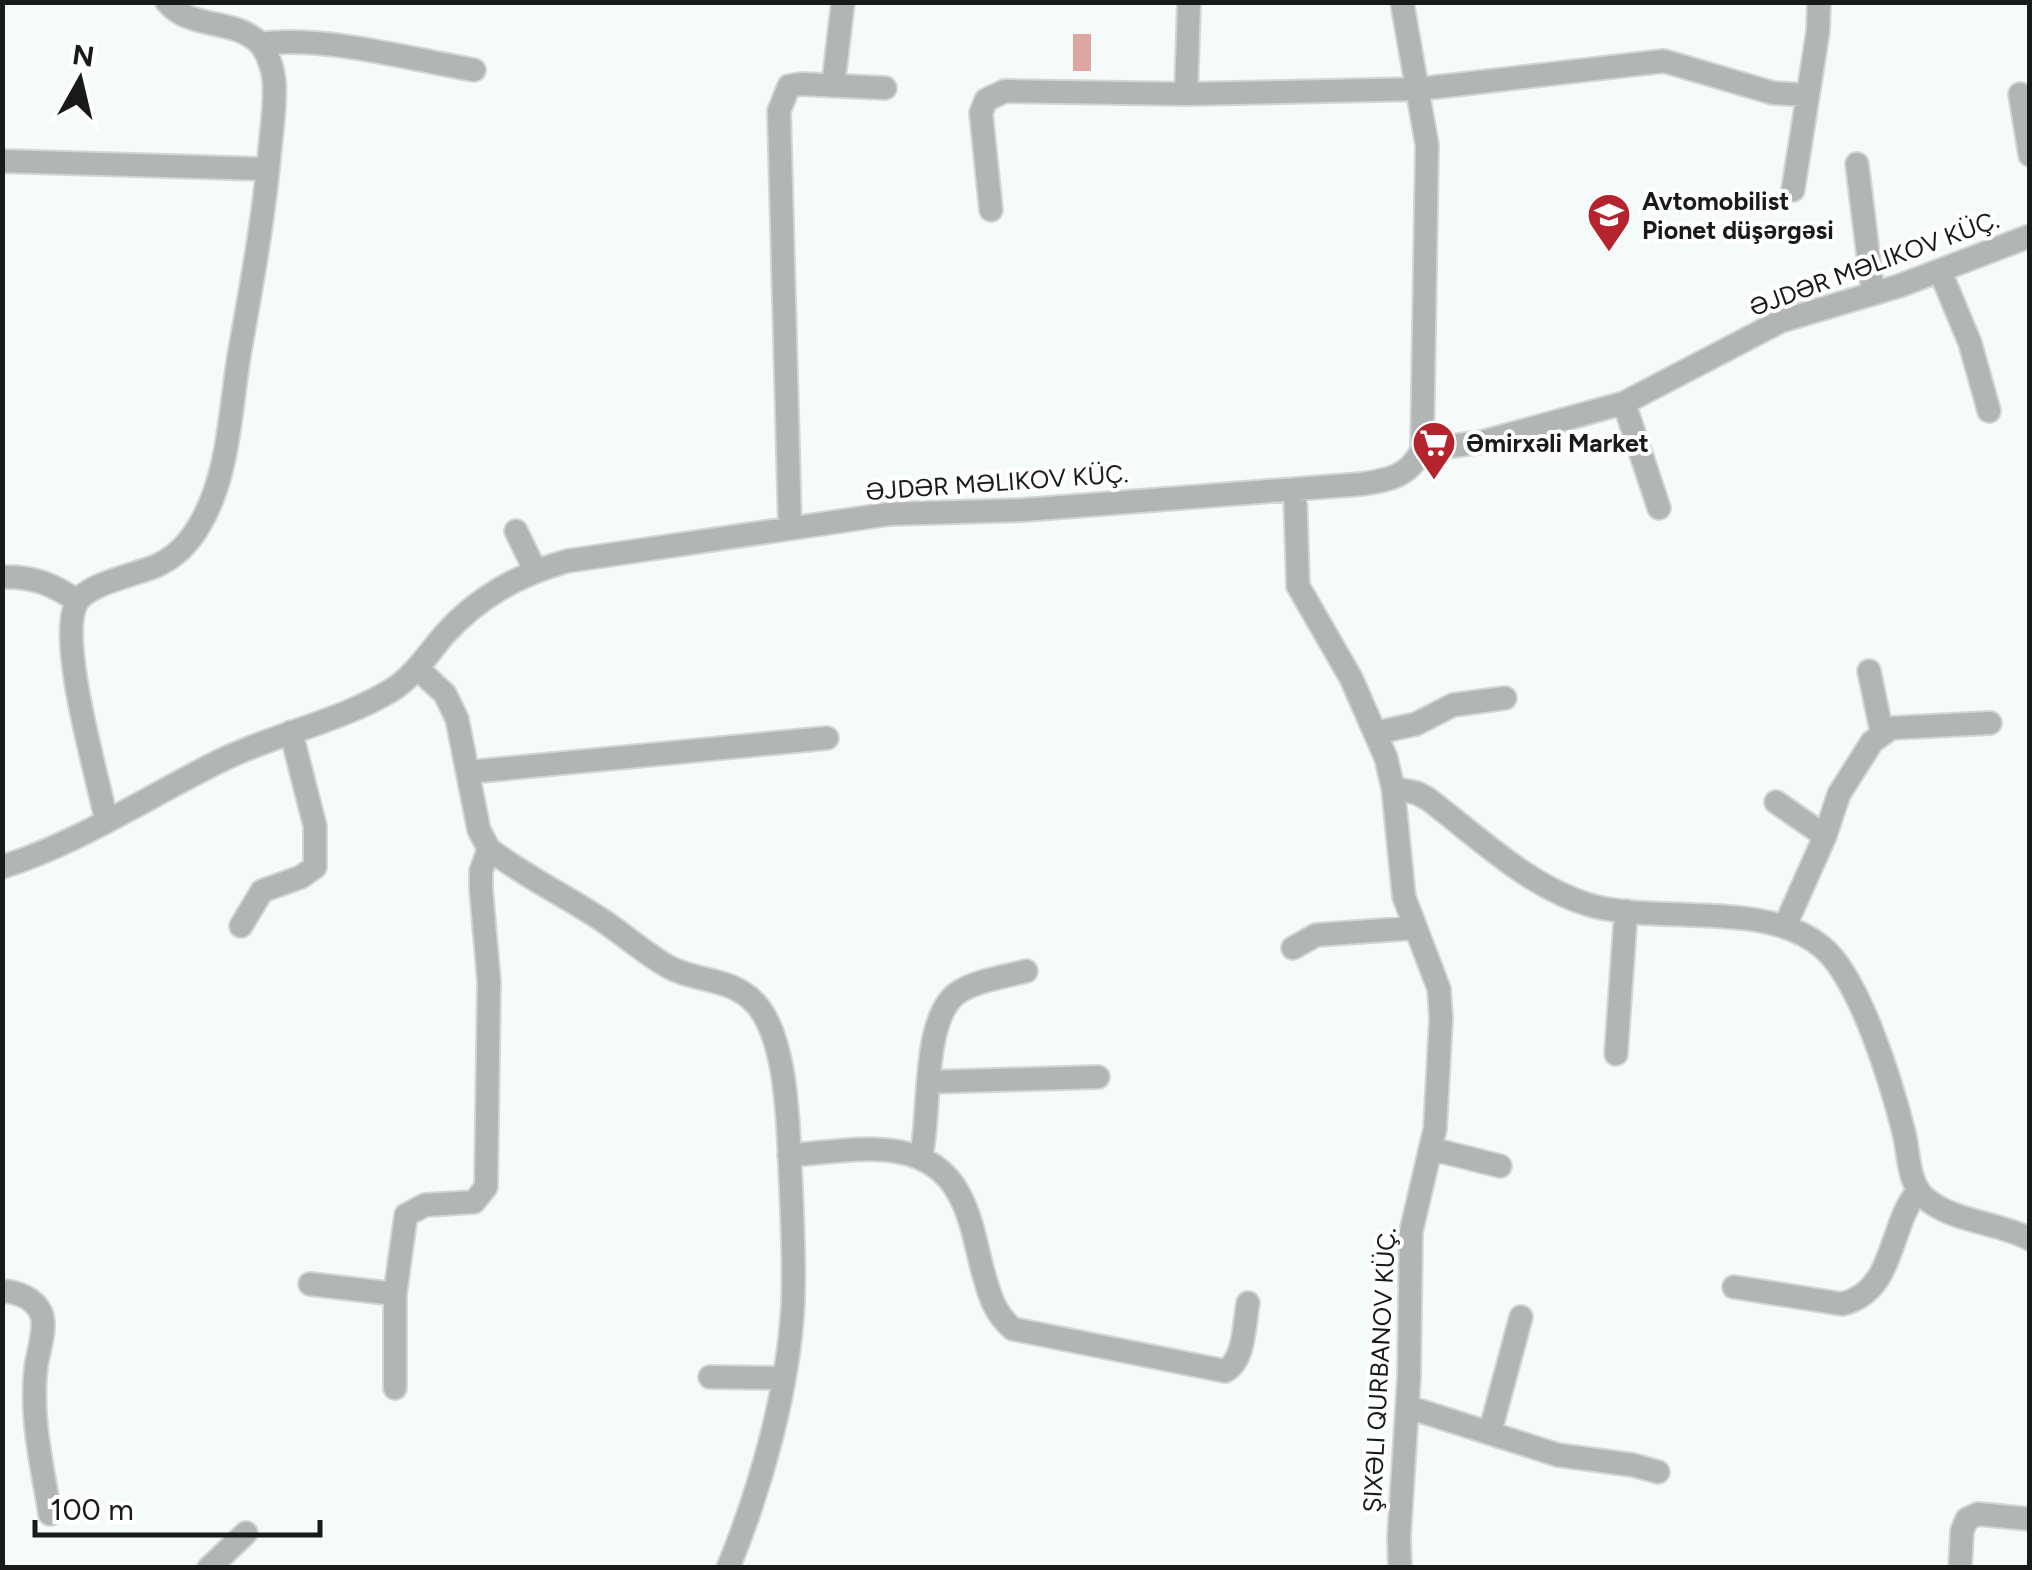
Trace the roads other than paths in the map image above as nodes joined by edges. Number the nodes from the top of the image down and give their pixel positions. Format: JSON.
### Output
{"nodes":[{"id":1,"x":167,"y":2,"type":"edge"},
{"id":2,"x":843,"y":2,"type":"edge"},
{"id":3,"x":1188,"y":2,"type":"edge"},
{"id":4,"x":1402,"y":2,"type":"edge"},
{"id":5,"x":1818,"y":2,"type":"edge"},
{"id":6,"x":260,"y":44,"type":"junction"},
{"id":7,"x":474,"y":70,"type":"dead end"},
{"id":8,"x":832,"y":86,"type":"junction"},
{"id":9,"x":885,"y":88,"type":"dead end"},
{"id":10,"x":1418,"y":88,"type":"junction"},
{"id":11,"x":1186,"y":94,"type":"junction"},
{"id":12,"x":2020,"y":94,"type":"dead end"},
{"id":13,"x":1807,"y":95,"type":"junction"},
{"id":14,"x":2030,"y":155,"type":"edge"},
{"id":15,"x":2,"y":161,"type":"edge"},
{"id":16,"x":1857,"y":164,"type":"dead end"},
{"id":17,"x":268,"y":169,"type":"junction"},
{"id":18,"x":1793,"y":190,"type":"dead end"},
{"id":19,"x":991,"y":210,"type":"dead end"},
{"id":20,"x":2030,"y":236,"type":"edge"},
{"id":21,"x":1940,"y":271,"type":"junction"},
{"id":22,"x":1874,"y":294,"type":"junction"},
{"id":23,"x":1624,"y":403,"type":"junction"},
{"id":24,"x":1989,"y":411,"type":"dead end"},
{"id":25,"x":1422,"y":450,"type":"junction"},
{"id":26,"x":1295,"y":489,"type":"junction"},
{"id":27,"x":1659,"y":508,"type":"dead end"},
{"id":28,"x":790,"y":528,"type":"junction"},
{"id":29,"x":516,"y":531,"type":"dead end"},
{"id":30,"x":535,"y":570,"type":"junction"},
{"id":31,"x":2,"y":577,"type":"edge"},
{"id":32,"x":76,"y":601,"type":"junction"},
{"id":33,"x":418,"y":668,"type":"junction"},
{"id":34,"x":1869,"y":670,"type":"dead end"},
{"id":35,"x":1505,"y":698,"type":"dead end"},
{"id":36,"x":1990,"y":723,"type":"dead end"},
{"id":37,"x":291,"y":732,"type":"junction"},
{"id":38,"x":1376,"y":733,"type":"junction"},
{"id":39,"x":1882,"y":734,"type":"junction"},
{"id":40,"x":827,"y":738,"type":"dead end"},
{"id":41,"x":469,"y":772,"type":"junction"},
{"id":42,"x":1393,"y":788,"type":"junction"},
{"id":43,"x":1776,"y":802,"type":"dead end"},
{"id":44,"x":106,"y":819,"type":"junction"},
{"id":45,"x":1825,"y":836,"type":"junction"},
{"id":46,"x":489,"y":849,"type":"junction"},
{"id":47,"x":2,"y":868,"type":"edge"},
{"id":48,"x":1626,"y":912,"type":"junction"},
{"id":49,"x":241,"y":926,"type":"dead end"},
{"id":50,"x":1785,"y":926,"type":"junction"},
{"id":51,"x":1413,"y":928,"type":"junction"},
{"id":52,"x":1292,"y":948,"type":"dead end"},
{"id":53,"x":1026,"y":971,"type":"dead end"},
{"id":54,"x":1616,"y":1054,"type":"dead end"},
{"id":55,"x":1098,"y":1077,"type":"dead end"},
{"id":56,"x":929,"y":1082,"type":"junction"},
{"id":57,"x":1432,"y":1149,"type":"junction"},
{"id":58,"x":789,"y":1155,"type":"junction"},
{"id":59,"x":921,"y":1156,"type":"junction"},
{"id":60,"x":1500,"y":1166,"type":"dead end"},
{"id":61,"x":1918,"y":1192,"type":"junction"},
{"id":62,"x":2030,"y":1239,"type":"edge"},
{"id":63,"x":310,"y":1284,"type":"dead end"},
{"id":64,"x":1734,"y":1288,"type":"dead end"},
{"id":65,"x":2,"y":1291,"type":"edge"},
{"id":66,"x":395,"y":1294,"type":"junction"},
{"id":67,"x":1248,"y":1303,"type":"dead end"},
{"id":68,"x":1521,"y":1317,"type":"dead end"},
{"id":69,"x":710,"y":1377,"type":"dead end"},
{"id":70,"x":783,"y":1378,"type":"junction"},
{"id":71,"x":395,"y":1388,"type":"dead end"},
{"id":72,"x":1408,"y":1407,"type":"junction"},
{"id":73,"x":1490,"y":1432,"type":"junction"},
{"id":74,"x":1658,"y":1472,"type":"dead end"},
{"id":75,"x":50,"y":1514,"type":"dead end"},
{"id":76,"x":2030,"y":1519,"type":"edge"},
{"id":77,"x":246,"y":1533,"type":"dead end"},
{"id":78,"x":209,"y":1568,"type":"edge"},
{"id":79,"x":728,"y":1568,"type":"edge"},
{"id":80,"x":1400,"y":1568,"type":"edge"},
{"id":81,"x":1960,"y":1568,"type":"edge"}],
"edges":[{"from":1,"to":6,"type":"street"},
{"from":2,"to":8,"type":"street"},
{"from":3,"to":11,"type":"street"},
{"from":4,"to":10,"type":"street"},
{"from":5,"to":13,"type":"street"},
{"from":6,"to":7,"type":"street"},
{"from":6,"to":17,"type":"street"},
{"from":8,"to":9,"type":"street"},
{"from":8,"to":28,"type":"street"},
{"from":10,"to":11,"type":"street"},
{"from":10,"to":13,"type":"street"},
{"from":10,"to":25,"type":"street"},
{"from":11,"to":19,"type":"street"},
{"from":12,"to":14,"type":"street"},
{"from":13,"to":18,"type":"street"},
{"from":15,"to":17,"type":"street"},
{"from":16,"to":22,"type":"street"},
{"from":17,"to":32,"type":"street"},
{"from":20,"to":21,"type":"street","name":"ƏJDƏR MƏLIKOV KÜÇ."},
{"from":21,"to":22,"type":"street","name":"ƏJDƏR MƏLIKOV KÜÇ."},
{"from":21,"to":24,"type":"street"},
{"from":22,"to":23,"type":"street","name":"ƏJDƏR MƏLIKOV KÜÇ."},
{"from":23,"to":25,"type":"street","name":"ƏJDƏR MƏLIKOV KÜÇ."},
{"from":23,"to":27,"type":"street"},
{"from":25,"to":26,"type":"street","name":"ƏJDƏR MƏLIKOV KÜÇ."},
{"from":26,"to":28,"type":"street","name":"ƏJDƏR MƏLIKOV KÜÇ."},
{"from":26,"to":38,"type":"street"},
{"from":28,"to":30,"type":"street","name":"ƏJDƏR MƏLIKOV KÜÇ."},
{"from":29,"to":30,"type":"street"},
{"from":30,"to":33,"type":"street","name":"ƏJDƏR MƏLIKOV KÜÇ."},
{"from":31,"to":32,"type":"street"},
{"from":32,"to":44,"type":"street"},
{"from":33,"to":37,"type":"street","name":"ƏJDƏR MƏLIKOV KÜÇ."},
{"from":33,"to":41,"type":"street"},
{"from":34,"to":39,"type":"street"},
{"from":35,"to":38,"type":"street"},
{"from":36,"to":39,"type":"street"},
{"from":37,"to":44,"type":"street","name":"ƏJDƏR MƏLIKOV KÜÇ."},
{"from":37,"to":49,"type":"street"},
{"from":38,"to":42,"type":"street"},
{"from":39,"to":45,"type":"street"},
{"from":40,"to":41,"type":"street"},
{"from":41,"to":46,"type":"street"},
{"from":42,"to":48,"type":"street"},
{"from":42,"to":51,"type":"street"},
{"from":43,"to":45,"type":"street"},
{"from":44,"to":47,"type":"street","name":"ƏJDƏR MƏLIKOV KÜÇ."},
{"from":45,"to":50,"type":"street"},
{"from":46,"to":58,"type":"street"},
{"from":46,"to":66,"type":"street"},
{"from":48,"to":50,"type":"street"},
{"from":48,"to":54,"type":"street"},
{"from":50,"to":61,"type":"street"},
{"from":51,"to":52,"type":"street"},
{"from":51,"to":57,"type":"street"},
{"from":53,"to":56,"type":"street"},
{"from":55,"to":56,"type":"street"},
{"from":56,"to":59,"type":"street"},
{"from":57,"to":60,"type":"street"},
{"from":57,"to":72,"type":"street"},
{"from":58,"to":59,"type":"street"},
{"from":58,"to":70,"type":"street"},
{"from":59,"to":67,"type":"street"},
{"from":61,"to":62,"type":"street"},
{"from":61,"to":64,"type":"street"},
{"from":63,"to":66,"type":"street"},
{"from":65,"to":75,"type":"street"},
{"from":66,"to":71,"type":"street"},
{"from":68,"to":73,"type":"street"},
{"from":69,"to":70,"type":"street"},
{"from":70,"to":79,"type":"street"},
{"from":72,"to":73,"type":"street"},
{"from":72,"to":80,"type":"street"},
{"from":73,"to":74,"type":"street"},
{"from":76,"to":81,"type":"street"},
{"from":77,"to":78,"type":"street"}]}
